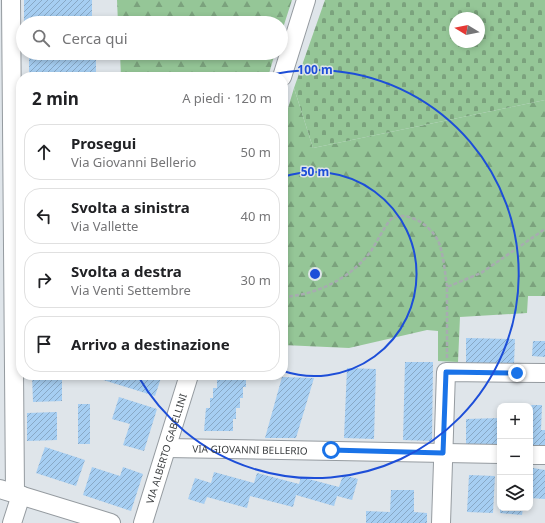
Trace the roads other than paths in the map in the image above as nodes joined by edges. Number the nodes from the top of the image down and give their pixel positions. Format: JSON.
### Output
{"nodes":[{"id":1,"x":11,"y":0,"type":"edge"},
{"id":2,"x":306,"y":0,"type":"edge"},
{"id":3,"x":288,"y":58,"type":"edge"},
{"id":4,"x":287,"y":60,"type":"edge"},
{"id":5,"x":284,"y":72,"type":"edge"},
{"id":6,"x":6,"y":190,"type":"edge"},
{"id":7,"x":11,"y":281,"type":"edge"},
{"id":8,"x":7,"y":371,"type":"edge"},
{"id":9,"x":545,"y":373,"type":"edge"},
{"id":10,"x":188,"y":380,"type":"edge"},
{"id":11,"x":167,"y":448,"type":"junction"},
{"id":12,"x":443,"y":453,"type":"junction"},
{"id":13,"x":497,"y":454,"type":"edge"},
{"id":14,"x":533,"y":454,"type":"edge"},
{"id":15,"x":545,"y":455,"type":"edge"},
{"id":16,"x":12,"y":492,"type":"edge"},
{"id":17,"x":12,"y":523,"type":"edge"},
{"id":18,"x":111,"y":523,"type":"edge"},
{"id":19,"x":143,"y":523,"type":"edge"},
{"id":20,"x":441,"y":523,"type":"edge"}],
"edges":[{"from":1,"to":6,"type":"street"},
{"from":2,"to":3,"type":"street"},
{"from":4,"to":5,"type":"street"},
{"from":6,"to":7,"type":"street"},
{"from":7,"to":8,"type":"street"},
{"from":8,"to":16,"type":"street"},
{"from":9,"to":12,"type":"street"},
{"from":10,"to":11,"type":"street","name":"VIA ALBERTO GABELLINI"},
{"from":11,"to":12,"type":"street","name":"VIA GIOVANNI BELLERIO"},
{"from":11,"to":19,"type":"street","name":"VIA ALBERTO GABELLINI"},
{"from":12,"to":13,"type":"street","name":"VIA GIOVANNI BELLERIO"},
{"from":12,"to":20,"type":"street"},
{"from":14,"to":15,"type":"street"},
{"from":16,"to":17,"type":"street"},
{"from":16,"to":18,"type":"street"}]}
